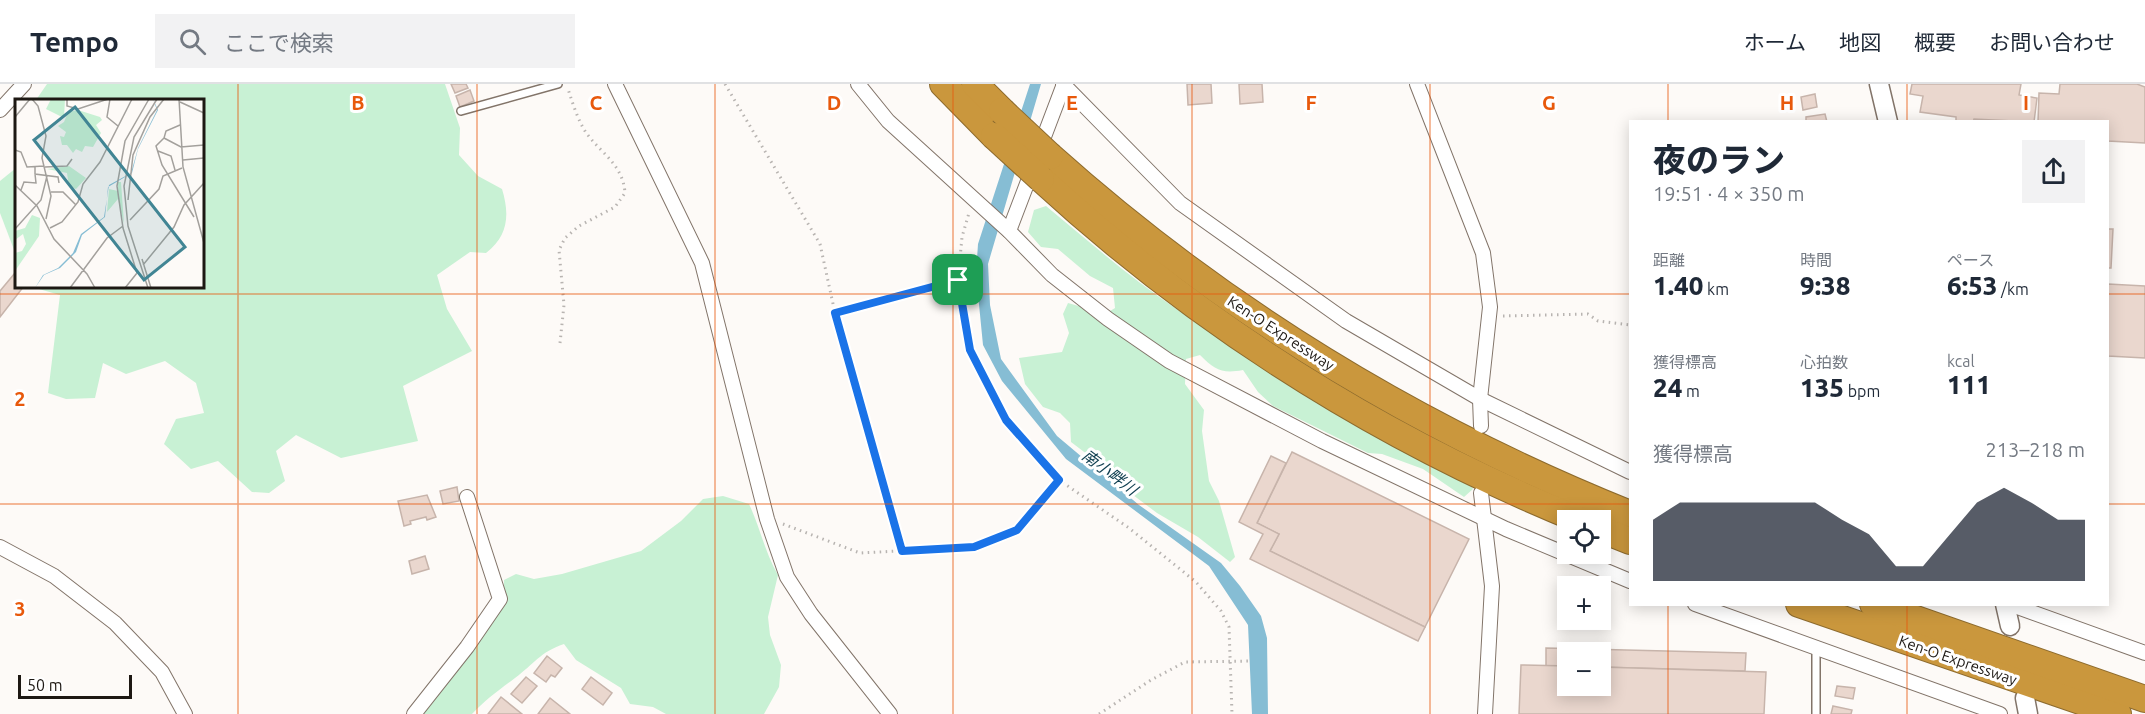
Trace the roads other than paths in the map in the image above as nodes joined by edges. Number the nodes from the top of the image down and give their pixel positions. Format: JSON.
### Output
{"nodes":[{"id":1,"x":24,"y":84,"type":"edge"},
{"id":2,"x":558,"y":84,"type":"edge"},
{"id":3,"x":615,"y":84,"type":"edge"},
{"id":4,"x":858,"y":84,"type":"edge"},
{"id":5,"x":943,"y":84,"type":"edge"},
{"id":6,"x":975,"y":84,"type":"edge"},
{"id":7,"x":1064,"y":84,"type":"edge"},
{"id":8,"x":1417,"y":84,"type":"edge"},
{"id":9,"x":1879,"y":84,"type":"edge"},
{"id":10,"x":0,"y":110,"type":"edge"},
{"id":11,"x":461,"y":111,"type":"dead end"},
{"id":12,"x":1888,"y":120,"type":"edge"},
{"id":13,"x":1046,"y":167,"type":"junction"},
{"id":14,"x":1009,"y":231,"type":"junction"},
{"id":15,"x":1480,"y":399,"type":"junction"},
{"id":16,"x":1481,"y":426,"type":"dead end"},
{"id":17,"x":1629,"y":472,"type":"edge"},
{"id":18,"x":1481,"y":493,"type":"dead end"},
{"id":19,"x":467,"y":497,"type":"dead end"},
{"id":20,"x":1557,"y":510,"type":"edge"},
{"id":21,"x":1629,"y":514,"type":"edge"},
{"id":22,"x":1483,"y":517,"type":"junction"},
{"id":23,"x":1611,"y":533,"type":"edge"},
{"id":24,"x":1629,"y":541,"type":"edge"},
{"id":25,"x":0,"y":547,"type":"edge"},
{"id":26,"x":1629,"y":580,"type":"edge"},
{"id":27,"x":1700,"y":606,"type":"edge"},
{"id":28,"x":1805,"y":606,"type":"edge"},
{"id":29,"x":1879,"y":606,"type":"edge"},
{"id":30,"x":2007,"y":606,"type":"edge"},
{"id":31,"x":2013,"y":606,"type":"edge"},
{"id":32,"x":2010,"y":626,"type":"dead end"},
{"id":33,"x":1816,"y":648,"type":"junction"},
{"id":34,"x":2145,"y":653,"type":"edge"},
{"id":35,"x":2145,"y":699,"type":"edge"},
{"id":36,"x":185,"y":714,"type":"edge"},
{"id":37,"x":414,"y":714,"type":"edge"},
{"id":38,"x":890,"y":714,"type":"edge"},
{"id":39,"x":1485,"y":714,"type":"edge"},
{"id":40,"x":1816,"y":714,"type":"edge"},
{"id":41,"x":2000,"y":714,"type":"edge"},
{"id":42,"x":2118,"y":714,"type":"edge"}],
"edges":[{"from":1,"to":10,"type":"street"},
{"from":2,"to":11,"type":"lane"},
{"from":3,"to":38,"type":"street"},
{"from":4,"to":14,"type":"street"},
{"from":5,"to":13,"type":"highway","name":"Ken-O Expressway","bridge":true},
{"from":6,"to":13,"type":"highway","name":"Ken-O Expressway","bridge":true},
{"from":7,"to":14,"type":"street"},
{"from":7,"to":15,"type":"street"},
{"from":8,"to":15,"type":"street"},
{"from":9,"to":12,"type":"street"},
{"from":13,"to":20,"type":"highway","name":"Ken-O Expressway"},
{"from":13,"to":21,"type":"highway","name":"Ken-O Expressway"},
{"from":14,"to":22,"type":"street"},
{"from":15,"to":16,"type":"street"},
{"from":15,"to":17,"type":"street"},
{"from":18,"to":22,"type":"street"},
{"from":19,"to":37,"type":"street"},
{"from":22,"to":26,"type":"street"},
{"from":22,"to":39,"type":"street"},
{"from":23,"to":24,"type":"highway"},
{"from":25,"to":36,"type":"street"},
{"from":27,"to":33,"type":"street"},
{"from":28,"to":42,"type":"highway","name":"Ken-O Expressway"},
{"from":29,"to":35,"type":"highway","name":"Ken-O Expressway"},
{"from":30,"to":32,"type":"street"},
{"from":31,"to":34,"type":"street"},
{"from":33,"to":40,"type":"lane"},
{"from":33,"to":41,"type":"street"}]}
